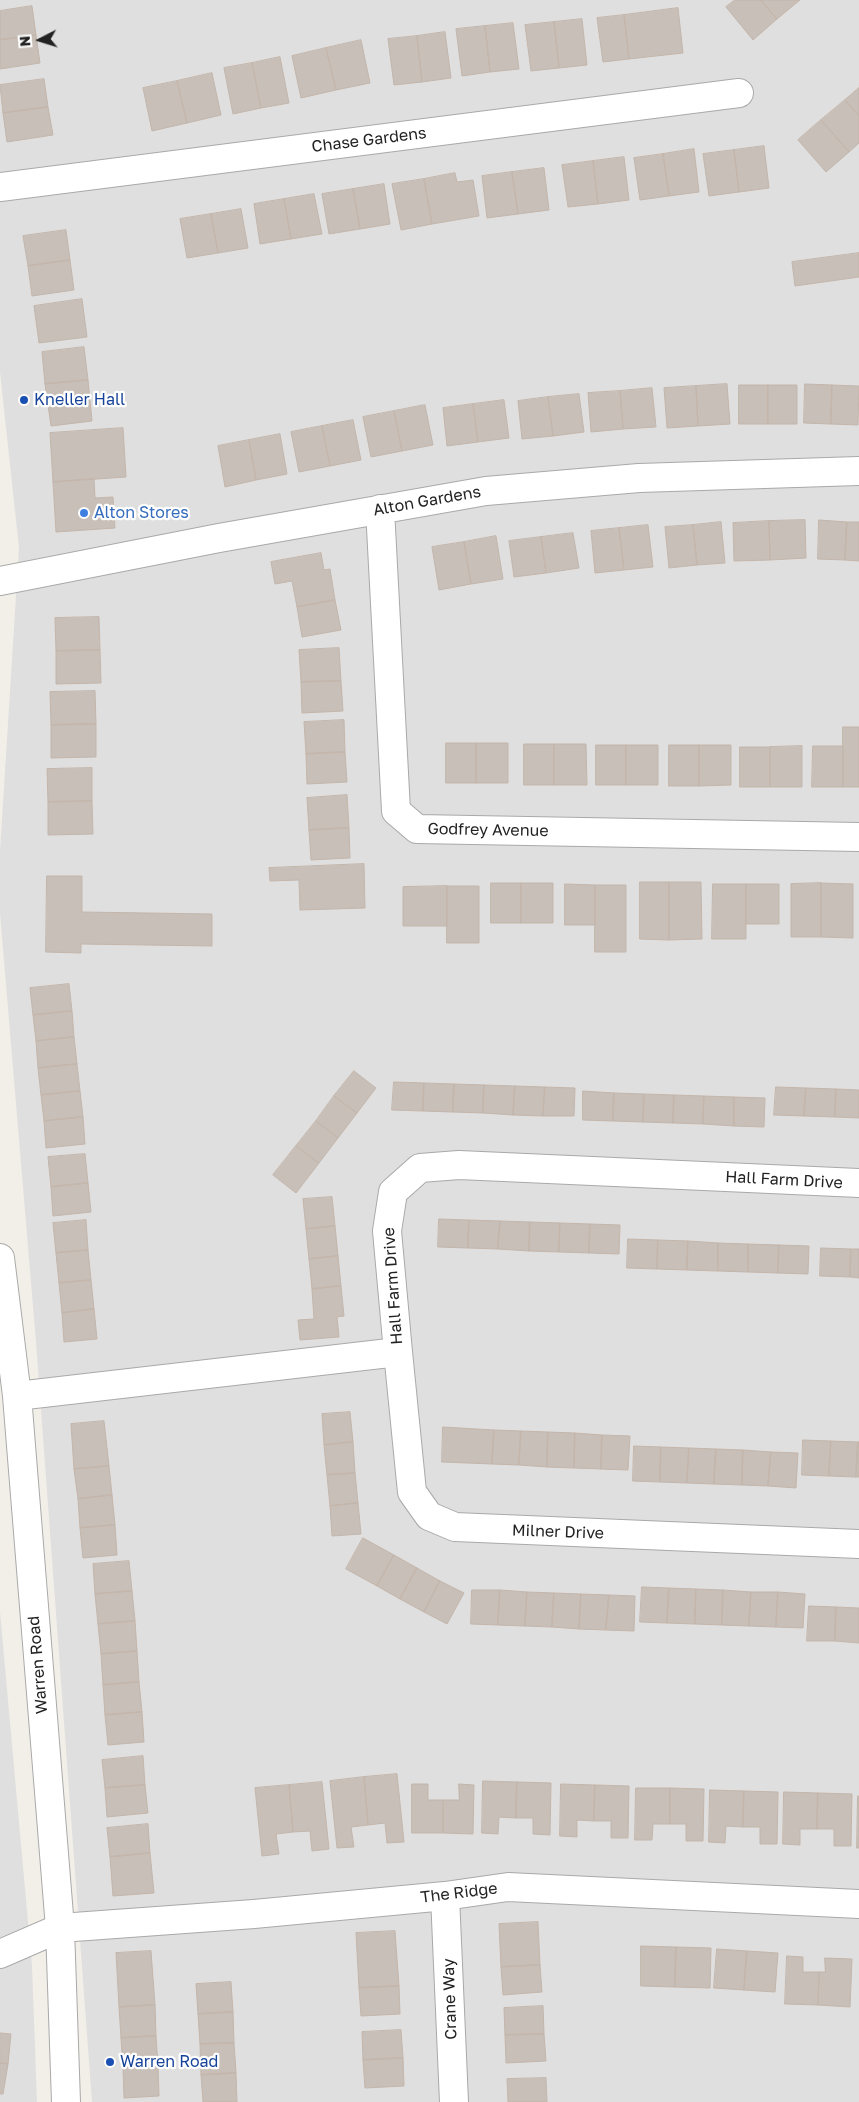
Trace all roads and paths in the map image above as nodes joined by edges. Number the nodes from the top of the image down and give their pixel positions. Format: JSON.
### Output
{"nodes":[{"id":1,"x":739,"y":93,"type":"dead end"},
{"id":2,"x":0,"y":187,"type":"edge"},
{"id":3,"x":859,"y":471,"type":"edge"},
{"id":4,"x":380,"y":508,"type":"junction"},
{"id":5,"x":0,"y":581,"type":"edge"},
{"id":6,"x":859,"y":837,"type":"edge"},
{"id":7,"x":859,"y":1183,"type":"edge"},
{"id":8,"x":0,"y":1258,"type":"edge"},
{"id":9,"x":398,"y":1352,"type":"junction"},
{"id":10,"x":16,"y":1396,"type":"junction"},
{"id":11,"x":859,"y":1544,"type":"edge"},
{"id":12,"x":445,"y":1896,"type":"junction"},
{"id":13,"x":859,"y":1904,"type":"edge"},
{"id":14,"x":60,"y":1928,"type":"junction"},
{"id":15,"x":0,"y":1954,"type":"edge"},
{"id":16,"x":66,"y":2102,"type":"edge"},
{"id":17,"x":454,"y":2102,"type":"edge"}],
"edges":[{"from":1,"to":2,"type":"street","name":"Chase Gardens"},
{"from":3,"to":4,"type":"street","name":"Alton Gardens"},
{"from":4,"to":5,"type":"street","name":"Alton Gardens"},
{"from":4,"to":6,"type":"street","name":"Godfrey Avenue"},
{"from":7,"to":9,"type":"street","name":"Hall Farm Drive"},
{"from":8,"to":10,"type":"street","name":"Warren Road"},
{"from":9,"to":10,"type":"street","name":"Hall Farm Drive"},
{"from":9,"to":11,"type":"street","name":"Milner Drive"},
{"from":10,"to":14,"type":"street","name":"Warren Road"},
{"from":12,"to":13,"type":"street","name":"The Ridge"},
{"from":12,"to":14,"type":"street","name":"The Ridge"},
{"from":12,"to":17,"type":"street","name":"Crane Way"},
{"from":14,"to":15,"type":"street","name":"The Ridge"},
{"from":14,"to":16,"type":"street","name":"Warren Road"}]}
